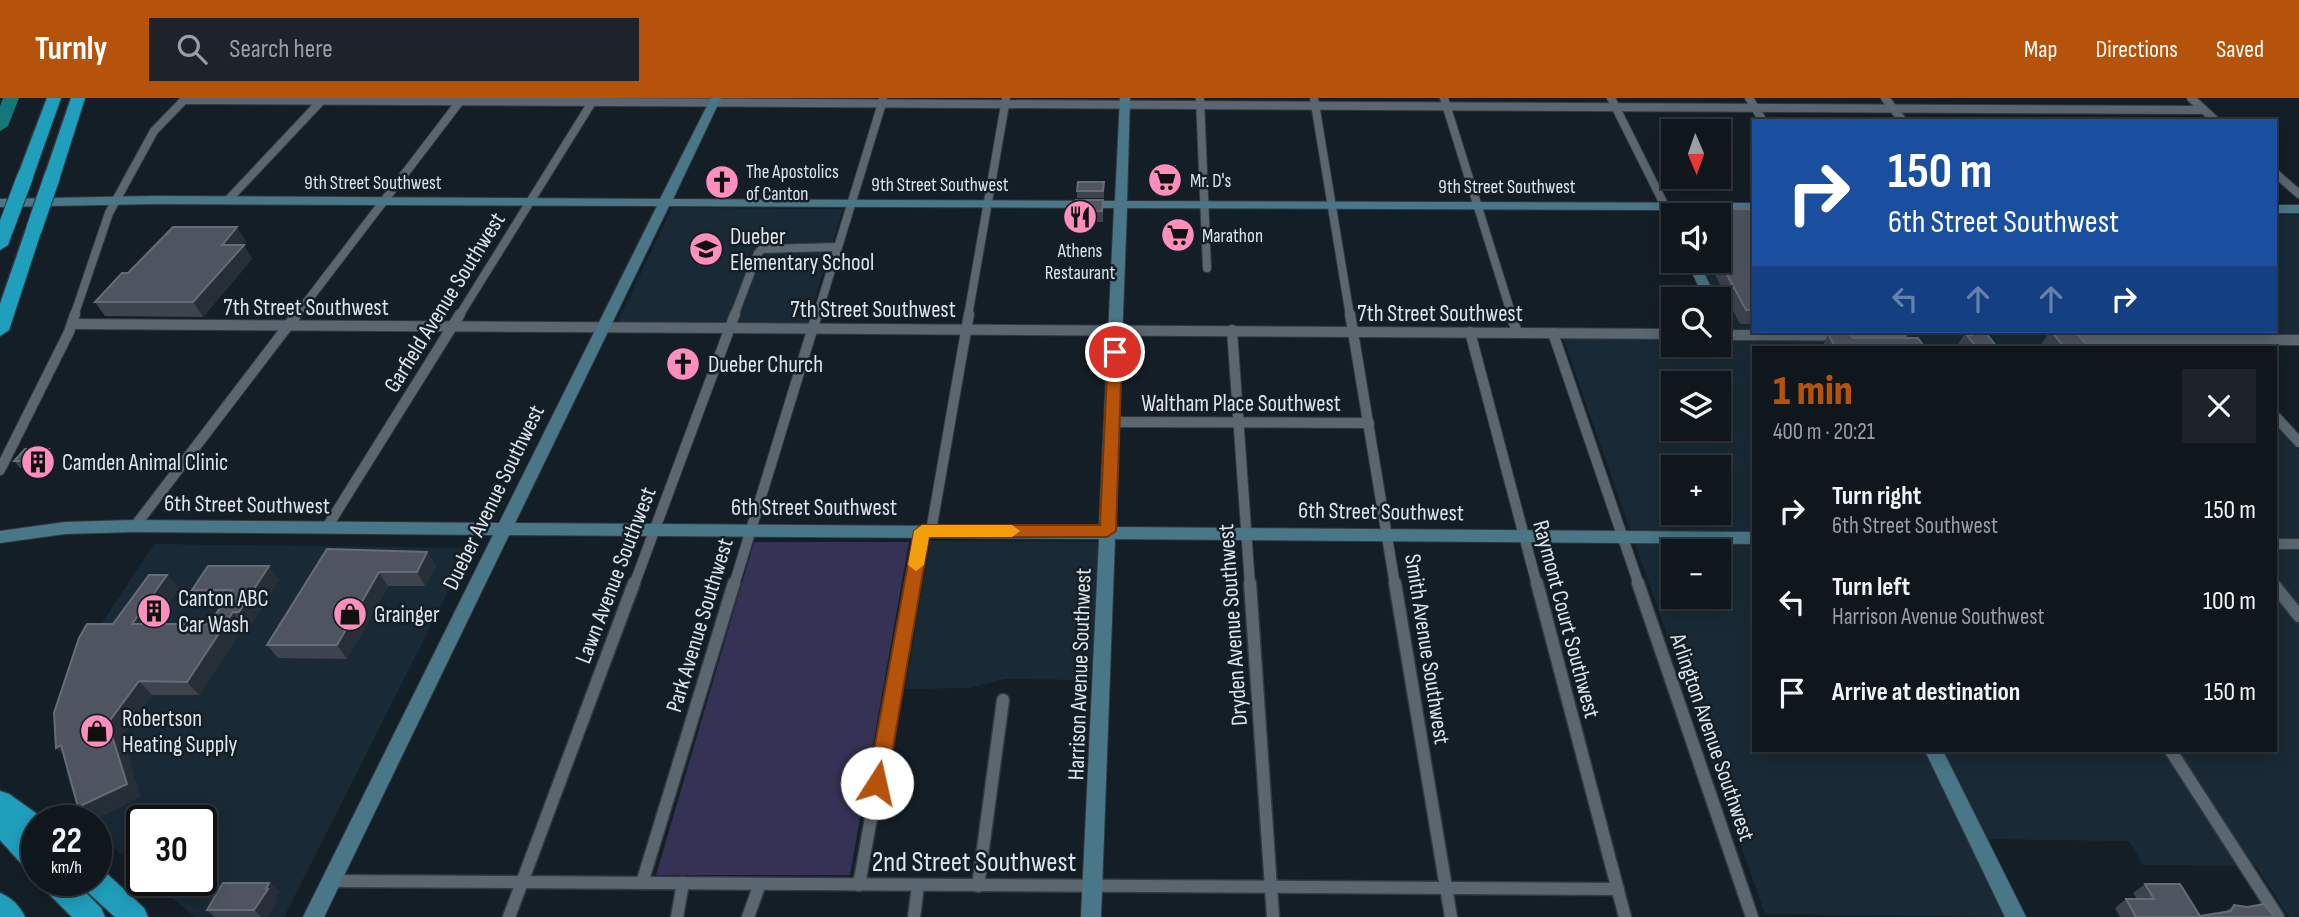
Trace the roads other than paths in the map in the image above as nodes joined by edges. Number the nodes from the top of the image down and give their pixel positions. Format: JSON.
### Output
{"nodes":[{"id":1,"x":54,"y":98,"type":"edge"},
{"id":2,"x":78,"y":98,"type":"edge"},
{"id":3,"x":1749,"y":98,"type":"edge"},
{"id":4,"x":1885,"y":98,"type":"edge"},
{"id":5,"x":2191,"y":98,"type":"edge"},
{"id":6,"x":185,"y":99,"type":"edge"},
{"id":7,"x":322,"y":99,"type":"edge"},
{"id":8,"x":461,"y":100,"type":"edge"},
{"id":9,"x":594,"y":100,"type":"edge"},
{"id":10,"x":715,"y":100,"type":"edge"},
{"id":11,"x":883,"y":101,"type":"edge"},
{"id":12,"x":1006,"y":101,"type":"edge"},
{"id":13,"x":1125,"y":101,"type":"edge"},
{"id":14,"x":1200,"y":101,"type":"edge"},
{"id":15,"x":1315,"y":101,"type":"edge"},
{"id":16,"x":1446,"y":102,"type":"edge"},
{"id":17,"x":1613,"y":102,"type":"edge"},
{"id":18,"x":1754,"y":106,"type":"junction"},
{"id":19,"x":1893,"y":108,"type":"junction"},
{"id":20,"x":2044,"y":109,"type":"junction"},
{"id":21,"x":2204,"y":110,"type":"junction"},
{"id":22,"x":1762,"y":119,"type":"edge"},
{"id":23,"x":1901,"y":119,"type":"edge"},
{"id":24,"x":2054,"y":119,"type":"edge"},
{"id":25,"x":2214,"y":119,"type":"edge"},
{"id":26,"x":2277,"y":175,"type":"edge"},
{"id":27,"x":2299,"y":194,"type":"edge"},
{"id":28,"x":116,"y":200,"type":"junction"},
{"id":29,"x":228,"y":201,"type":"junction"},
{"id":30,"x":383,"y":201,"type":"junction"},
{"id":31,"x":529,"y":202,"type":"junction"},
{"id":32,"x":665,"y":202,"type":"junction"},
{"id":33,"x":0,"y":203,"type":"edge"},
{"id":34,"x":851,"y":203,"type":"junction"},
{"id":35,"x":1664,"y":203,"type":"edge"},
{"id":36,"x":988,"y":204,"type":"junction"},
{"id":37,"x":1121,"y":204,"type":"junction"},
{"id":38,"x":1205,"y":204,"type":"junction"},
{"id":39,"x":1332,"y":205,"type":"junction"},
{"id":40,"x":1478,"y":205,"type":"junction"},
{"id":41,"x":1661,"y":206,"type":"edge"},
{"id":42,"x":1731,"y":207,"type":"edge"},
{"id":43,"x":1752,"y":207,"type":"edge"},
{"id":44,"x":2277,"y":209,"type":"edge"},
{"id":45,"x":2299,"y":209,"type":"edge"},
{"id":46,"x":3,"y":237,"type":"edge"},
{"id":47,"x":838,"y":247,"type":"junction"},
{"id":48,"x":1207,"y":268,"type":"dead end"},
{"id":49,"x":73,"y":324,"type":"junction"},
{"id":50,"x":287,"y":326,"type":"junction"},
{"id":51,"x":453,"y":327,"type":"junction"},
{"id":52,"x":604,"y":327,"type":"junction"},
{"id":53,"x":732,"y":328,"type":"junction"},
{"id":54,"x":812,"y":328,"type":"junction"},
{"id":55,"x":965,"y":329,"type":"junction"},
{"id":56,"x":1116,"y":329,"type":"junction"},
{"id":57,"x":0,"y":330,"type":"edge"},
{"id":58,"x":1232,"y":330,"type":"junction"},
{"id":59,"x":1354,"y":331,"type":"junction"},
{"id":60,"x":1470,"y":332,"type":"junction"},
{"id":61,"x":1517,"y":333,"type":"junction"},
{"id":62,"x":1553,"y":333,"type":"junction"},
{"id":63,"x":2260,"y":333,"type":"edge"},
{"id":64,"x":1661,"y":334,"type":"edge"},
{"id":65,"x":1731,"y":335,"type":"edge"},
{"id":66,"x":1895,"y":335,"type":"edge"},
{"id":67,"x":2074,"y":335,"type":"edge"},
{"id":68,"x":2205,"y":339,"type":"junction"},
{"id":69,"x":2266,"y":339,"type":"junction"},
{"id":70,"x":2299,"y":340,"type":"edge"},
{"id":71,"x":2211,"y":346,"type":"edge"},
{"id":72,"x":2277,"y":418,"type":"edge"},
{"id":73,"x":1112,"y":422,"type":"junction"},
{"id":74,"x":1239,"y":422,"type":"junction"},
{"id":75,"x":1369,"y":423,"type":"junction"},
{"id":76,"x":2299,"y":442,"type":"edge"},
{"id":77,"x":0,"y":470,"type":"edge"},
{"id":78,"x":135,"y":526,"type":"junction"},
{"id":79,"x":327,"y":527,"type":"junction"},
{"id":80,"x":505,"y":530,"type":"junction"},
{"id":81,"x":654,"y":530,"type":"junction"},
{"id":82,"x":750,"y":530,"type":"junction"},
{"id":83,"x":927,"y":531,"type":"junction"},
{"id":84,"x":1107,"y":531,"type":"junction"},
{"id":85,"x":1247,"y":532,"type":"junction"},
{"id":86,"x":1387,"y":534,"type":"junction"},
{"id":87,"x":1523,"y":536,"type":"junction"},
{"id":88,"x":0,"y":537,"type":"edge"},
{"id":89,"x":1623,"y":537,"type":"junction"},
{"id":90,"x":1752,"y":538,"type":"edge"},
{"id":91,"x":2277,"y":544,"type":"edge"},
{"id":92,"x":2299,"y":544,"type":"edge"},
{"id":93,"x":2277,"y":588,"type":"edge"},
{"id":94,"x":2299,"y":616,"type":"edge"},
{"id":95,"x":1003,"y":700,"type":"dead end"},
{"id":96,"x":1934,"y":752,"type":"edge"},
{"id":97,"x":2172,"y":752,"type":"edge"},
{"id":98,"x":0,"y":802,"type":"edge"},
{"id":99,"x":21,"y":817,"type":"edge"},
{"id":100,"x":0,"y":821,"type":"edge"},
{"id":101,"x":21,"y":845,"type":"edge"},
{"id":102,"x":330,"y":881,"type":"junction"},
{"id":103,"x":523,"y":882,"type":"junction"},
{"id":104,"x":642,"y":883,"type":"junction"},
{"id":105,"x":683,"y":883,"type":"junction"},
{"id":106,"x":760,"y":884,"type":"junction"},
{"id":107,"x":859,"y":885,"type":"junction"},
{"id":108,"x":918,"y":886,"type":"junction"},
{"id":109,"x":978,"y":886,"type":"junction"},
{"id":110,"x":1092,"y":887,"type":"junction"},
{"id":111,"x":1271,"y":887,"type":"junction"},
{"id":112,"x":1446,"y":887,"type":"junction"},
{"id":113,"x":1618,"y":889,"type":"junction"},
{"id":114,"x":70,"y":896,"type":"edge"},
{"id":115,"x":111,"y":896,"type":"edge"},
{"id":116,"x":0,"y":906,"type":"edge"},
{"id":117,"x":11,"y":917,"type":"edge"},
{"id":118,"x":91,"y":917,"type":"edge"},
{"id":119,"x":134,"y":917,"type":"edge"},
{"id":120,"x":313,"y":917,"type":"edge"},
{"id":121,"x":509,"y":917,"type":"edge"},
{"id":122,"x":677,"y":917,"type":"edge"},
{"id":123,"x":748,"y":917,"type":"edge"},
{"id":124,"x":914,"y":917,"type":"edge"},
{"id":125,"x":1091,"y":917,"type":"edge"},
{"id":126,"x":1273,"y":917,"type":"edge"},
{"id":127,"x":1451,"y":917,"type":"edge"},
{"id":128,"x":1625,"y":917,"type":"edge"},
{"id":129,"x":1752,"y":917,"type":"edge"},
{"id":130,"x":2016,"y":917,"type":"edge"},
{"id":131,"x":2278,"y":917,"type":"edge"}],
"edges":[{"from":1,"to":46,"type":"highway","bridge":true},
{"from":2,"to":57,"type":"highway","bridge":true},
{"from":3,"to":18,"type":"street"},
{"from":4,"to":19,"type":"street"},
{"from":5,"to":21,"type":"street"},
{"from":6,"to":7,"type":"street"},
{"from":6,"to":28,"type":"street"},
{"from":7,"to":8,"type":"street"},
{"from":7,"to":29,"type":"street"},
{"from":8,"to":9,"type":"street"},
{"from":8,"to":30,"type":"street"},
{"from":9,"to":10,"type":"street"},
{"from":9,"to":31,"type":"street","name":"Garfield Avenue Southwest"},
{"from":10,"to":11,"type":"street"},
{"from":10,"to":32,"type":"street","name":"Dueber Avenue Southwest"},
{"from":11,"to":12,"type":"street"},
{"from":11,"to":34,"type":"street","name":"Park Avenue Southwest"},
{"from":12,"to":13,"type":"street"},
{"from":12,"to":36,"type":"street"},
{"from":13,"to":14,"type":"street"},
{"from":13,"to":37,"type":"street","name":"Harrison Avenue Southwest"},
{"from":14,"to":15,"type":"street"},
{"from":14,"to":38,"type":"street"},
{"from":15,"to":16,"type":"street"},
{"from":15,"to":39,"type":"street","name":"Smith Avenue Southwest"},
{"from":16,"to":17,"type":"street"},
{"from":16,"to":40,"type":"street"},
{"from":17,"to":18,"type":"street"},
{"from":17,"to":35,"type":"street"},
{"from":18,"to":19,"type":"street"},
{"from":18,"to":22,"type":"street"},
{"from":19,"to":20,"type":"street"},
{"from":19,"to":23,"type":"street"},
{"from":20,"to":21,"type":"street"},
{"from":20,"to":24,"type":"street"},
{"from":21,"to":25,"type":"street"},
{"from":26,"to":27,"type":"street"},
{"from":28,"to":29,"type":"street","name":"9th Street Southwest"},
{"from":28,"to":33,"type":"street","name":"9th Street Southwest"},
{"from":28,"to":49,"type":"street"},
{"from":29,"to":30,"type":"street","name":"9th Street Southwest"},
{"from":30,"to":31,"type":"street","name":"9th Street Southwest"},
{"from":30,"to":50,"type":"street"},
{"from":31,"to":32,"type":"street","name":"9th Street Southwest"},
{"from":31,"to":51,"type":"street","name":"Garfield Avenue Southwest"},
{"from":32,"to":34,"type":"street","name":"9th Street Southwest"},
{"from":32,"to":52,"type":"street","name":"Dueber Avenue Southwest"},
{"from":34,"to":36,"type":"street","name":"9th Street Southwest"},
{"from":34,"to":47,"type":"street","name":"Park Avenue Southwest"},
{"from":36,"to":37,"type":"street","name":"9th Street Southwest"},
{"from":36,"to":55,"type":"street"},
{"from":37,"to":38,"type":"street","name":"9th Street Southwest"},
{"from":37,"to":56,"type":"street","name":"Harrison Avenue Southwest"},
{"from":38,"to":39,"type":"street","name":"9th Street Southwest"},
{"from":38,"to":48,"type":"street"},
{"from":39,"to":40,"type":"street","name":"9th Street Southwest"},
{"from":39,"to":59,"type":"street","name":"Smith Avenue Southwest"},
{"from":40,"to":41,"type":"street","name":"9th Street Southwest"},
{"from":40,"to":61,"type":"street"},
{"from":42,"to":43,"type":"street","name":"9th Street Southwest"},
{"from":44,"to":45,"type":"street"},
{"from":47,"to":53,"type":"street","name":"Lawn Avenue Southwest"},
{"from":47,"to":54,"type":"street","name":"Park Avenue Southwest"},
{"from":49,"to":50,"type":"street","name":"7th Street Southwest"},
{"from":49,"to":77,"type":"street"},
{"from":50,"to":51,"type":"street","name":"7th Street Southwest"},
{"from":50,"to":78,"type":"street"},
{"from":51,"to":52,"type":"street","name":"7th Street Southwest"},
{"from":51,"to":79,"type":"street","name":"Garfield Avenue Southwest"},
{"from":52,"to":53,"type":"street","name":"7th Street Southwest"},
{"from":52,"to":80,"type":"street","name":"Dueber Avenue Southwest"},
{"from":53,"to":54,"type":"street","name":"7th Street Southwest"},
{"from":53,"to":81,"type":"street","name":"Lawn Avenue Southwest"},
{"from":54,"to":55,"type":"street","name":"7th Street Southwest"},
{"from":54,"to":82,"type":"street","name":"Park Avenue Southwest"},
{"from":55,"to":56,"type":"street","name":"7th Street Southwest"},
{"from":55,"to":83,"type":"street"},
{"from":56,"to":58,"type":"street","name":"7th Street Southwest"},
{"from":56,"to":73,"type":"street","name":"Harrison Avenue Southwest"},
{"from":58,"to":59,"type":"street","name":"7th Street Southwest"},
{"from":58,"to":74,"type":"street","name":"Dryden Avenue Southwest"},
{"from":59,"to":60,"type":"street","name":"7th Street Southwest"},
{"from":59,"to":75,"type":"street","name":"Smith Avenue Southwest"},
{"from":60,"to":61,"type":"street","name":"7th Street Southwest"},
{"from":60,"to":87,"type":"street","name":"Raymont Court Southwest"},
{"from":61,"to":62,"type":"street","name":"7th Street Southwest"},
{"from":62,"to":64,"type":"street","name":"7th Street Southwest"},
{"from":62,"to":89,"type":"street","name":"Arlington Avenue Southwest"},
{"from":63,"to":69,"type":"street"},
{"from":65,"to":66,"type":"street"},
{"from":67,"to":68,"type":"street"},
{"from":68,"to":69,"type":"street"},
{"from":68,"to":71,"type":"street"},
{"from":69,"to":70,"type":"street"},
{"from":72,"to":76,"type":"street"},
{"from":73,"to":74,"type":"street","name":"Waltham Place Southwest"},
{"from":73,"to":84,"type":"street","name":"Harrison Avenue Southwest"},
{"from":74,"to":75,"type":"street","name":"Waltham Place Southwest"},
{"from":74,"to":85,"type":"street","name":"Dryden Avenue Southwest"},
{"from":75,"to":86,"type":"street","name":"Smith Avenue Southwest"},
{"from":78,"to":79,"type":"street","name":"6th Street Southwest"},
{"from":78,"to":88,"type":"street","name":"6th Street Southwest"},
{"from":79,"to":80,"type":"street","name":"6th Street Southwest"},
{"from":80,"to":81,"type":"street","name":"6th Street Southwest"},
{"from":80,"to":102,"type":"street","name":"Dueber Avenue Southwest"},
{"from":81,"to":82,"type":"street","name":"6th Street Southwest"},
{"from":81,"to":103,"type":"street","name":"Lawn Avenue Southwest"},
{"from":82,"to":83,"type":"street","name":"6th Street Southwest"},
{"from":82,"to":104,"type":"street","name":"Park Avenue Southwest"},
{"from":83,"to":84,"type":"street","name":"6th Street Southwest"},
{"from":83,"to":107,"type":"street"},
{"from":84,"to":85,"type":"street","name":"6th Street Southwest"},
{"from":84,"to":110,"type":"street","name":"Harrison Avenue Southwest"},
{"from":85,"to":86,"type":"street","name":"6th Street Southwest"},
{"from":85,"to":111,"type":"street","name":"Dryden Avenue Southwest"},
{"from":86,"to":87,"type":"street","name":"6th Street Southwest"},
{"from":86,"to":112,"type":"street","name":"Smith Avenue Southwest"},
{"from":87,"to":89,"type":"street","name":"6th Street Southwest"},
{"from":87,"to":113,"type":"street","name":"Raymont Court Southwest"},
{"from":89,"to":90,"type":"street","name":"6th Street Southwest"},
{"from":89,"to":129,"type":"street","name":"Arlington Avenue Southwest"},
{"from":91,"to":92,"type":"street"},
{"from":93,"to":94,"type":"street"},
{"from":95,"to":109,"type":"street"},
{"from":96,"to":130,"type":"street"},
{"from":97,"to":131,"type":"street"},
{"from":98,"to":99,"type":"highway"},
{"from":100,"to":101,"type":"highway"},
{"from":102,"to":103,"type":"street","name":"2nd Street Southwest"},
{"from":102,"to":120,"type":"street","name":"Dueber Avenue Southwest"},
{"from":103,"to":104,"type":"street","name":"2nd Street Southwest"},
{"from":103,"to":121,"type":"street","name":"Lawn Avenue Southwest"},
{"from":104,"to":105,"type":"street","name":"2nd Street Southwest"},
{"from":105,"to":106,"type":"street","name":"2nd Street Southwest"},
{"from":105,"to":122,"type":"street"},
{"from":106,"to":107,"type":"street","name":"2nd Street Southwest"},
{"from":106,"to":123,"type":"street"},
{"from":107,"to":108,"type":"street","name":"2nd Street Southwest"},
{"from":108,"to":109,"type":"street","name":"2nd Street Southwest"},
{"from":108,"to":124,"type":"street"},
{"from":109,"to":110,"type":"street","name":"2nd Street Southwest"},
{"from":110,"to":111,"type":"street","name":"2nd Street Southwest"},
{"from":110,"to":125,"type":"street","name":"Harrison Avenue Southwest"},
{"from":111,"to":112,"type":"street","name":"2nd Street Southwest"},
{"from":111,"to":126,"type":"street","name":"Dryden Avenue Southwest"},
{"from":112,"to":113,"type":"street","name":"2nd Street Southwest"},
{"from":112,"to":127,"type":"street","name":"Smith Avenue Southwest"},
{"from":113,"to":128,"type":"street","name":"Raymont Court Southwest"},
{"from":114,"to":118,"type":"highway"},
{"from":115,"to":119,"type":"highway"},
{"from":116,"to":117,"type":"highway"}]}
